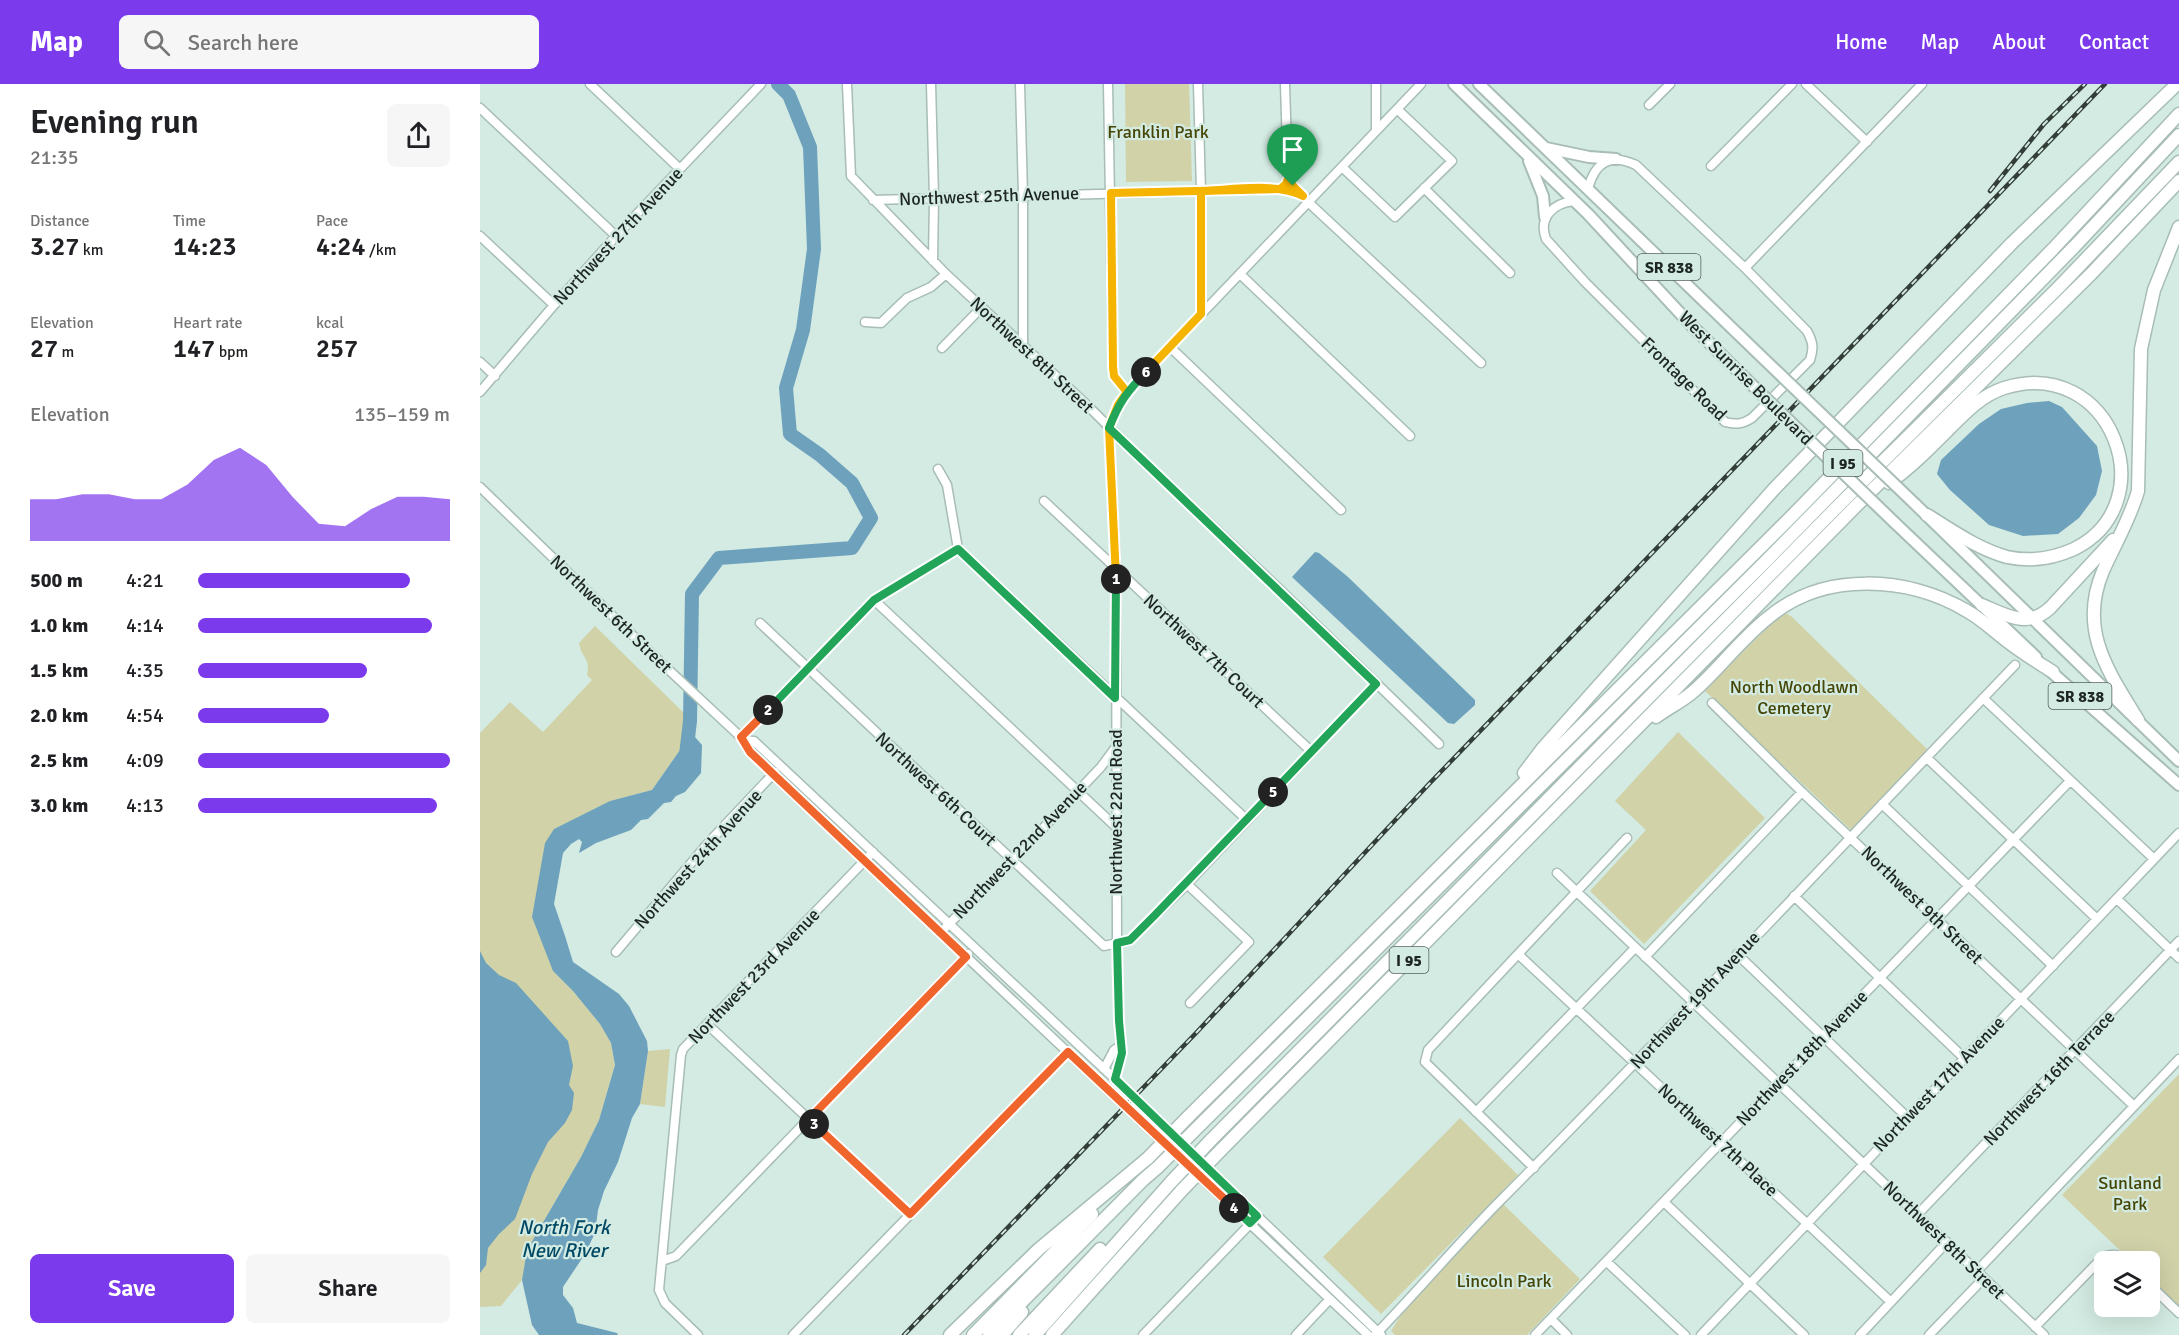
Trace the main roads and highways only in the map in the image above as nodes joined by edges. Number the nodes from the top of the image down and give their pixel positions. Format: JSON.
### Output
{"nodes":[{"id":1,"x":1454,"y":84,"type":"edge"},
{"id":2,"x":1479,"y":84,"type":"edge"},
{"id":3,"x":2177,"y":84,"type":"edge"},
{"id":4,"x":2179,"y":114,"type":"edge"},
{"id":5,"x":2179,"y":135,"type":"edge"},
{"id":6,"x":1545,"y":147,"type":"junction"},
{"id":7,"x":1525,"y":153,"type":"junction"},
{"id":8,"x":1616,"y":159,"type":"road end"},
{"id":9,"x":2179,"y":162,"type":"edge"},
{"id":10,"x":2179,"y":181,"type":"edge"},
{"id":11,"x":1545,"y":217,"type":"road end"},
{"id":12,"x":2179,"y":227,"type":"edge"},
{"id":13,"x":1836,"y":426,"type":"junction"},
{"id":14,"x":1815,"y":447,"type":"junction"},
{"id":15,"x":1854,"y":508,"type":"junction"},
{"id":16,"x":1927,"y":515,"type":"junction"},
{"id":17,"x":2123,"y":528,"type":"junction"},
{"id":18,"x":1982,"y":605,"type":"junction"},
{"id":19,"x":2033,"y":619,"type":"junction"},
{"id":20,"x":2053,"y":672,"type":"junction"},
{"id":21,"x":2138,"y":720,"type":"junction"},
{"id":22,"x":1633,"y":733,"type":"junction"},
{"id":23,"x":2179,"y":761,"type":"edge"},
{"id":24,"x":2179,"y":785,"type":"edge"},
{"id":25,"x":1500,"y":806,"type":"junction"},
{"id":26,"x":1148,"y":1158,"type":"junction"},
{"id":27,"x":1158,"y":1167,"type":"junction"},
{"id":28,"x":1153,"y":1201,"type":"junction"},
{"id":29,"x":1085,"y":1298,"type":"junction"},
{"id":30,"x":950,"y":1335,"type":"edge"},
{"id":31,"x":973,"y":1335,"type":"edge"},
{"id":32,"x":989,"y":1335,"type":"edge"},
{"id":33,"x":1002,"y":1335,"type":"edge"},
{"id":34,"x":1019,"y":1335,"type":"edge"},
{"id":35,"x":1035,"y":1335,"type":"edge"},
{"id":36,"x":1052,"y":1335,"type":"edge"},
{"id":37,"x":1060,"y":1335,"type":"edge"}],
"edges":[{"from":1,"to":7,"type":"main road","name":"West Sunrise Boulevard","number":"SR 838"},
{"from":2,"to":6,"type":"main road","name":"West Sunrise Boulevard","number":"SR 838"},
{"from":3,"to":13,"type":"highway"},
{"from":4,"to":25,"type":"highway","number":"I 95"},
{"from":5,"to":27,"type":"highway","bridge":true},
{"from":6,"to":8,"type":"main road"},
{"from":6,"to":13,"type":"main road","name":"West Sunrise Boulevard","number":"SR 838","bridge":true},
{"from":7,"to":11,"type":"main road"},
{"from":7,"to":14,"type":"main road","name":"West Sunrise Boulevard","number":"SR 838","bridge":true},
{"from":9,"to":28,"type":"highway","bridge":true},
{"from":10,"to":15,"type":"highway","number":"I 95"},
{"from":12,"to":17,"type":"highway"},
{"from":13,"to":14,"type":"highway"},
{"from":13,"to":16,"type":"main road","name":"West Sunrise Boulevard","number":"SR 838","bridge":true},
{"from":14,"to":18,"type":"main road","name":"West Sunrise Boulevard","number":"SR 838","bridge":true},
{"from":14,"to":25,"type":"highway"},
{"from":15,"to":16,"type":"highway"},
{"from":15,"to":22,"type":"highway","number":"I 95"},
{"from":16,"to":19,"type":"main road","name":"West Sunrise Boulevard","number":"SR 838"},
{"from":17,"to":19,"type":"highway"},
{"from":17,"to":21,"type":"highway"},
{"from":18,"to":19,"type":"highway"},
{"from":18,"to":20,"type":"main road","name":"West Sunrise Boulevard","number":"SR 838"},
{"from":19,"to":21,"type":"main road","name":"West Sunrise Boulevard","number":"SR 838"},
{"from":20,"to":22,"type":"highway"},
{"from":20,"to":24,"type":"main road","name":"West Sunrise Boulevard","number":"SR 838"},
{"from":21,"to":23,"type":"main road","name":"West Sunrise Boulevard","number":"SR 838"},
{"from":22,"to":29,"type":"highway","number":"I 95","bridge":true},
{"from":25,"to":26,"type":"highway","number":"I 95","bridge":true},
{"from":26,"to":30,"type":"highway"},
{"from":26,"to":31,"type":"highway","number":"I 95"},
{"from":27,"to":32,"type":"highway"},
{"from":27,"to":33,"type":"highway"},
{"from":28,"to":34,"type":"highway"},
{"from":28,"to":35,"type":"highway"},
{"from":29,"to":36,"type":"highway","number":"I 95"},
{"from":29,"to":37,"type":"highway"}]}
